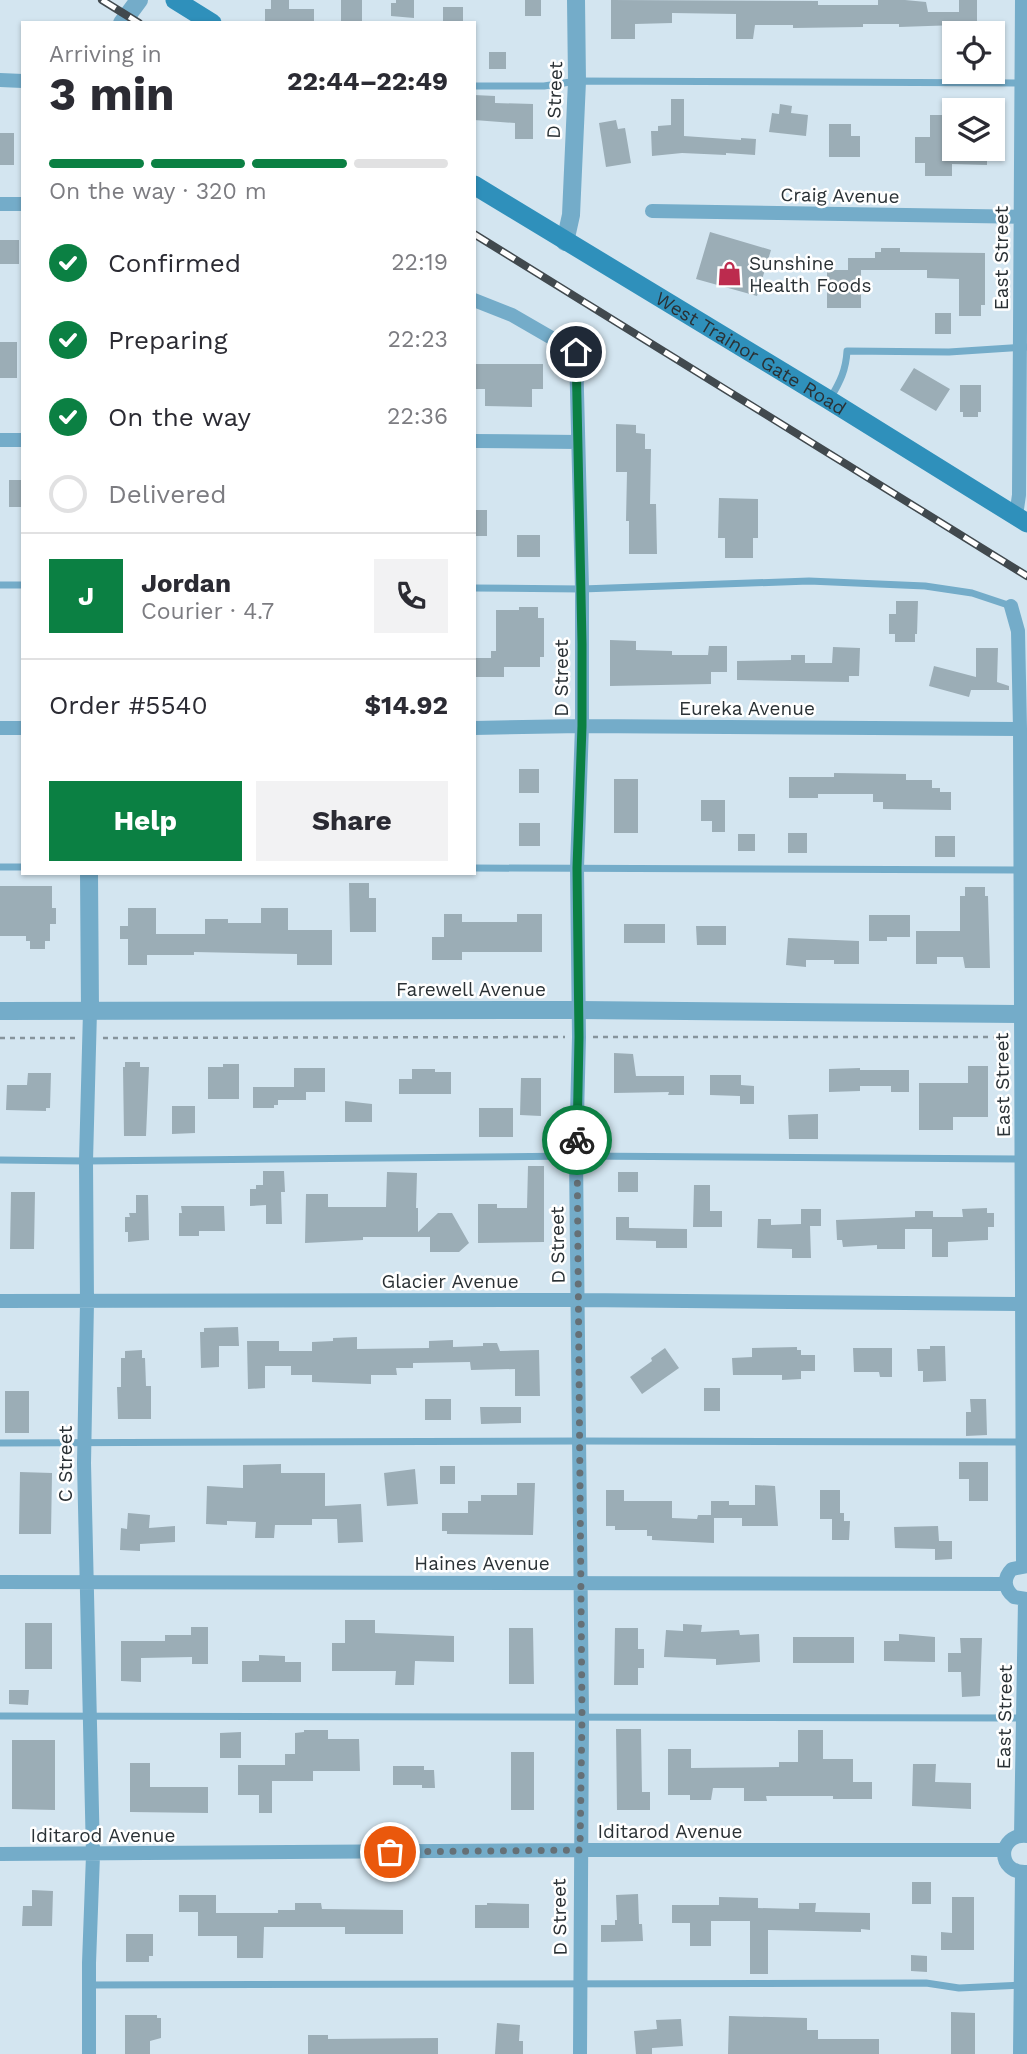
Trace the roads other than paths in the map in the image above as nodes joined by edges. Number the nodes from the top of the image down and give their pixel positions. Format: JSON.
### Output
{"nodes":[{"id":1,"x":139,"y":0,"type":"edge"},
{"id":2,"x":175,"y":0,"type":"edge"},
{"id":3,"x":576,"y":0,"type":"edge"},
{"id":4,"x":1021,"y":0,"type":"edge"},
{"id":5,"x":123,"y":21,"type":"edge"},
{"id":6,"x":209,"y":21,"type":"edge"},
{"id":7,"x":0,"y":80,"type":"edge"},
{"id":8,"x":21,"y":80,"type":"edge"},
{"id":9,"x":577,"y":80,"type":"junction"},
{"id":10,"x":1024,"y":83,"type":"edge"},
{"id":11,"x":476,"y":86,"type":"edge"},
{"id":12,"x":476,"y":186,"type":"edge"},
{"id":13,"x":0,"y":204,"type":"edge"},
{"id":14,"x":21,"y":204,"type":"edge"},
{"id":15,"x":652,"y":211,"type":"dead end"},
{"id":16,"x":1024,"y":217,"type":"edge"},
{"id":17,"x":565,"y":242,"type":"junction"},
{"id":18,"x":476,"y":301,"type":"edge"},
{"id":19,"x":1024,"y":347,"type":"edge"},
{"id":20,"x":829,"y":400,"type":"junction"},
{"id":21,"x":0,"y":440,"type":"edge"},
{"id":22,"x":21,"y":440,"type":"edge"},
{"id":23,"x":476,"y":441,"type":"edge"},
{"id":24,"x":578,"y":442,"type":"junction"},
{"id":25,"x":1021,"y":519,"type":"edge"},
{"id":26,"x":0,"y":585,"type":"edge"},
{"id":27,"x":21,"y":585,"type":"edge"},
{"id":28,"x":476,"y":588,"type":"edge"},
{"id":29,"x":582,"y":589,"type":"junction"},
{"id":30,"x":1011,"y":606,"type":"joint"},
{"id":31,"x":582,"y":726,"type":"junction"},
{"id":32,"x":0,"y":728,"type":"edge"},
{"id":33,"x":21,"y":728,"type":"edge"},
{"id":34,"x":476,"y":728,"type":"edge"},
{"id":35,"x":1020,"y":729,"type":"junction"},
{"id":36,"x":0,"y":867,"type":"edge"},
{"id":37,"x":21,"y":867,"type":"edge"},
{"id":38,"x":476,"y":868,"type":"edge"},
{"id":39,"x":577,"y":868,"type":"junction"},
{"id":40,"x":1024,"y":870,"type":"edge"},
{"id":41,"x":89,"y":875,"type":"edge"},
{"id":42,"x":579,"y":1010,"type":"junction"},
{"id":43,"x":90,"y":1011,"type":"junction"},
{"id":44,"x":0,"y":1012,"type":"edge"},
{"id":45,"x":1024,"y":1014,"type":"edge"},
{"id":46,"x":576,"y":1156,"type":"junction"},
{"id":47,"x":1025,"y":1159,"type":"edge"},
{"id":48,"x":0,"y":1160,"type":"edge"},
{"id":49,"x":86,"y":1161,"type":"junction"},
{"id":50,"x":579,"y":1300,"type":"junction"},
{"id":51,"x":0,"y":1301,"type":"edge"},
{"id":52,"x":87,"y":1302,"type":"junction"},
{"id":53,"x":1024,"y":1304,"type":"edge"},
{"id":54,"x":579,"y":1441,"type":"junction"},
{"id":55,"x":1025,"y":1442,"type":"edge"},
{"id":56,"x":0,"y":1443,"type":"edge"},
{"id":57,"x":85,"y":1444,"type":"junction"},
{"id":58,"x":1025,"y":1565,"type":"edge"},
{"id":59,"x":0,"y":1582,"type":"edge"},
{"id":60,"x":89,"y":1582,"type":"junction"},
{"id":61,"x":580,"y":1582,"type":"junction"},
{"id":62,"x":1006,"y":1584,"type":"junction"},
{"id":63,"x":1026,"y":1600,"type":"edge"},
{"id":64,"x":0,"y":1716,"type":"edge"},
{"id":65,"x":582,"y":1716,"type":"junction"},
{"id":66,"x":91,"y":1717,"type":"junction"},
{"id":67,"x":1023,"y":1718,"type":"junction"},
{"id":68,"x":1024,"y":1835,"type":"edge"},
{"id":69,"x":580,"y":1850,"type":"junction"},
{"id":70,"x":1004,"y":1850,"type":"junction"},
{"id":71,"x":0,"y":1854,"type":"edge"},
{"id":72,"x":93,"y":1854,"type":"junction"},
{"id":73,"x":1024,"y":1872,"type":"edge"},
{"id":74,"x":581,"y":1982,"type":"junction"},
{"id":75,"x":89,"y":1985,"type":"junction"},
{"id":76,"x":1024,"y":1985,"type":"edge"},
{"id":77,"x":89,"y":2054,"type":"edge"},
{"id":78,"x":580,"y":2054,"type":"edge"},
{"id":79,"x":1020,"y":2054,"type":"edge"}],
"edges":[{"from":1,"to":5,"type":"street"},
{"from":2,"to":6,"type":"main road"},
{"from":3,"to":9,"type":"street","name":"D Street"},
{"from":4,"to":10,"type":"street","name":"East Street"},
{"from":7,"to":8,"type":"street"},
{"from":9,"to":10,"type":"lane"},
{"from":9,"to":11,"type":"lane"},
{"from":9,"to":17,"type":"street","name":"D Street"},
{"from":10,"to":16,"type":"street","name":"East Street"},
{"from":12,"to":17,"type":"main road","name":"West Trainor Gate Road"},
{"from":13,"to":14,"type":"street"},
{"from":15,"to":16,"type":"street","name":"Craig Avenue"},
{"from":16,"to":19,"type":"street","name":"East Street"},
{"from":17,"to":20,"type":"main road","name":"West Trainor Gate Road"},
{"from":18,"to":24,"type":"street","name":"D Street"},
{"from":19,"to":20,"type":"lane"},
{"from":19,"to":25,"type":"street","name":"East Street"},
{"from":20,"to":25,"type":"main road","name":"West Trainor Gate Road"},
{"from":21,"to":22,"type":"street"},
{"from":23,"to":24,"type":"street"},
{"from":24,"to":29,"type":"street","name":"D Street"},
{"from":26,"to":27,"type":"lane"},
{"from":28,"to":29,"type":"lane"},
{"from":29,"to":30,"type":"lane"},
{"from":29,"to":31,"type":"street","name":"D Street"},
{"from":30,"to":35,"type":"street","name":"East Street"},
{"from":31,"to":34,"type":"street","name":"Eureka Avenue"},
{"from":31,"to":35,"type":"street","name":"Eureka Avenue"},
{"from":31,"to":39,"type":"street","name":"D Street"},
{"from":32,"to":33,"type":"street"},
{"from":35,"to":40,"type":"street","name":"East Street"},
{"from":36,"to":37,"type":"lane"},
{"from":38,"to":39,"type":"lane"},
{"from":39,"to":40,"type":"lane"},
{"from":39,"to":42,"type":"street","name":"D Street"},
{"from":40,"to":45,"type":"street","name":"East Street"},
{"from":41,"to":43,"type":"street","name":"C Street"},
{"from":42,"to":43,"type":"street","name":"Farewell Avenue"},
{"from":42,"to":45,"type":"street","name":"Farewell Avenue"},
{"from":42,"to":46,"type":"street","name":"D Street"},
{"from":43,"to":44,"type":"street","name":"Farewell Avenue"},
{"from":43,"to":49,"type":"street","name":"C Street"},
{"from":45,"to":47,"type":"street","name":"East Street"},
{"from":46,"to":47,"type":"lane"},
{"from":46,"to":49,"type":"lane"},
{"from":46,"to":50,"type":"street","name":"D Street"},
{"from":47,"to":53,"type":"street","name":"East Street"},
{"from":48,"to":49,"type":"lane"},
{"from":49,"to":52,"type":"street","name":"C Street"},
{"from":50,"to":52,"type":"street","name":"Glacier Avenue"},
{"from":50,"to":53,"type":"street","name":"Glacier Avenue"},
{"from":50,"to":54,"type":"street","name":"D Street"},
{"from":51,"to":52,"type":"street","name":"Glacier Avenue"},
{"from":52,"to":57,"type":"street","name":"C Street"},
{"from":53,"to":55,"type":"street","name":"East Street"},
{"from":54,"to":55,"type":"lane"},
{"from":54,"to":57,"type":"lane"},
{"from":54,"to":61,"type":"street","name":"D Street"},
{"from":55,"to":58,"type":"street","name":"East Street"},
{"from":56,"to":57,"type":"lane"},
{"from":57,"to":60,"type":"street","name":"C Street"},
{"from":58,"to":62,"type":"street"},
{"from":59,"to":60,"type":"street","name":"Haines Avenue"},
{"from":60,"to":61,"type":"street","name":"Haines Avenue"},
{"from":60,"to":66,"type":"street","name":"C Street"},
{"from":61,"to":62,"type":"street","name":"Haines Avenue"},
{"from":61,"to":65,"type":"street","name":"D Street"},
{"from":62,"to":63,"type":"street"},
{"from":63,"to":67,"type":"street","name":"East Street"},
{"from":64,"to":66,"type":"lane"},
{"from":65,"to":66,"type":"lane"},
{"from":65,"to":67,"type":"lane"},
{"from":65,"to":69,"type":"street","name":"D Street"},
{"from":66,"to":72,"type":"street","name":"C Street"},
{"from":67,"to":68,"type":"street","name":"East Street"},
{"from":68,"to":70,"type":"street"},
{"from":69,"to":70,"type":"street","name":"Iditarod Avenue"},
{"from":69,"to":72,"type":"street","name":"Iditarod Avenue"},
{"from":69,"to":74,"type":"street","name":"D Street"},
{"from":70,"to":73,"type":"street"},
{"from":71,"to":72,"type":"street","name":"Iditarod Avenue"},
{"from":72,"to":75,"type":"street","name":"C Street"},
{"from":73,"to":76,"type":"street"},
{"from":74,"to":75,"type":"lane"},
{"from":74,"to":76,"type":"lane"},
{"from":74,"to":78,"type":"street","name":"D Street"},
{"from":75,"to":77,"type":"street","name":"C Street"},
{"from":76,"to":79,"type":"street"}]}
